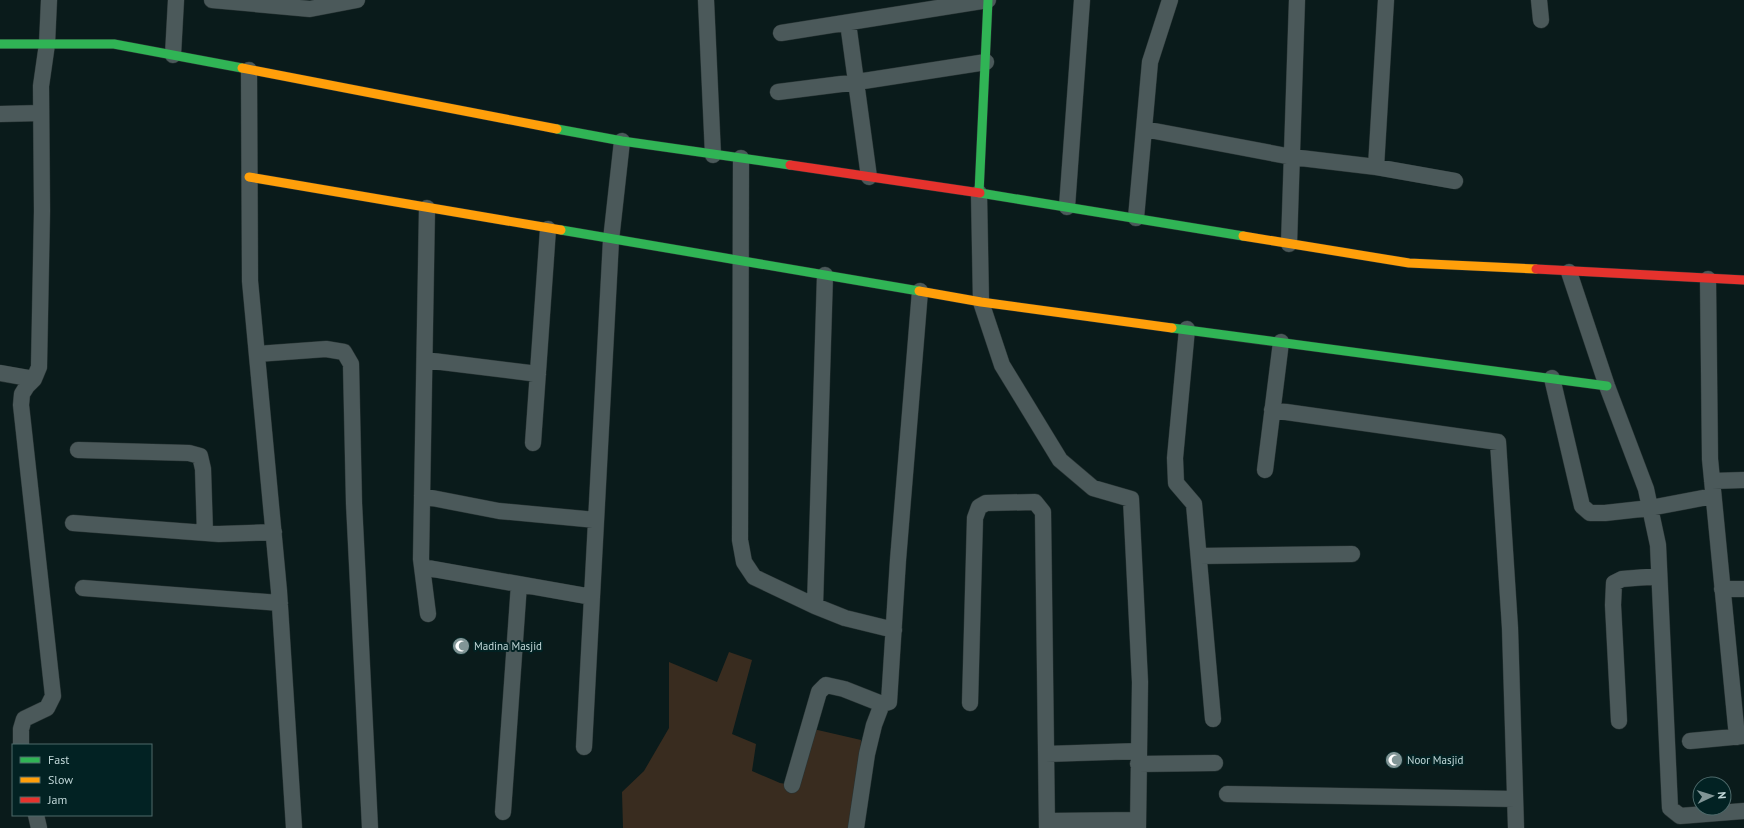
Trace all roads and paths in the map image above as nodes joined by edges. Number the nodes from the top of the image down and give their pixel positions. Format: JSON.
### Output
{"nodes":[{"id":1,"x":50,"y":0,"type":"edge"},
{"id":2,"x":176,"y":0,"type":"edge"},
{"id":3,"x":212,"y":0,"type":"edge"},
{"id":4,"x":357,"y":0,"type":"edge"},
{"id":5,"x":706,"y":0,"type":"edge"},
{"id":6,"x":988,"y":0,"type":"edge"},
{"id":7,"x":1082,"y":0,"type":"edge"},
{"id":8,"x":1170,"y":0,"type":"edge"},
{"id":9,"x":1297,"y":0,"type":"edge"},
{"id":10,"x":1386,"y":0,"type":"edge"},
{"id":11,"x":1539,"y":0,"type":"edge"},
{"id":12,"x":1541,"y":20,"type":"dead end"},
{"id":13,"x":848,"y":22,"type":"junction"},
{"id":14,"x":780,"y":32,"type":"dead end"},
{"id":15,"x":0,"y":44,"type":"edge"},
{"id":16,"x":47,"y":44,"type":"junction"},
{"id":17,"x":173,"y":55,"type":"junction"},
{"id":18,"x":986,"y":62,"type":"junction"},
{"id":19,"x":249,"y":70,"type":"junction"},
{"id":20,"x":857,"y":82,"type":"junction"},
{"id":21,"x":778,"y":92,"type":"dead end"},
{"id":22,"x":41,"y":113,"type":"junction"},
{"id":23,"x":0,"y":114,"type":"edge"},
{"id":24,"x":1144,"y":130,"type":"junction"},
{"id":25,"x":622,"y":141,"type":"junction"},
{"id":26,"x":713,"y":154,"type":"junction"},
{"id":27,"x":1292,"y":157,"type":"junction"},
{"id":28,"x":741,"y":158,"type":"junction"},
{"id":29,"x":1376,"y":167,"type":"junction"},
{"id":30,"x":249,"y":177,"type":"junction"},
{"id":31,"x":869,"y":177,"type":"junction"},
{"id":32,"x":1455,"y":181,"type":"dead end"},
{"id":33,"x":979,"y":193,"type":"junction"},
{"id":34,"x":1067,"y":207,"type":"junction"},
{"id":35,"x":427,"y":208,"type":"junction"},
{"id":36,"x":1136,"y":218,"type":"junction"},
{"id":37,"x":548,"y":229,"type":"junction"},
{"id":38,"x":611,"y":240,"type":"junction"},
{"id":39,"x":1290,"y":244,"type":"junction"},
{"id":40,"x":742,"y":262,"type":"junction"},
{"id":41,"x":1569,"y":272,"type":"junction"},
{"id":42,"x":825,"y":276,"type":"junction"},
{"id":43,"x":1708,"y":278,"type":"junction"},
{"id":44,"x":1744,"y":280,"type":"edge"},
{"id":45,"x":920,"y":291,"type":"junction"},
{"id":46,"x":981,"y":302,"type":"junction"},
{"id":47,"x":1187,"y":329,"type":"junction"},
{"id":48,"x":1281,"y":342,"type":"junction"},
{"id":49,"x":257,"y":354,"type":"junction"},
{"id":50,"x":425,"y":360,"type":"junction"},
{"id":51,"x":0,"y":373,"type":"edge"},
{"id":52,"x":538,"y":374,"type":"junction"},
{"id":53,"x":1552,"y":378,"type":"junction"},
{"id":54,"x":34,"y":379,"type":"junction"},
{"id":55,"x":1607,"y":386,"type":"junction"},
{"id":56,"x":1272,"y":410,"type":"junction"},
{"id":57,"x":534,"y":444,"type":"dead end"},
{"id":58,"x":78,"y":450,"type":"dead end"},
{"id":59,"x":1265,"y":470,"type":"dead end"},
{"id":60,"x":1744,"y":480,"type":"edge"},
{"id":61,"x":1713,"y":489,"type":"junction"},
{"id":62,"x":422,"y":496,"type":"junction"},
{"id":63,"x":1650,"y":508,"type":"junction"},
{"id":64,"x":596,"y":520,"type":"junction"},
{"id":65,"x":73,"y":523,"type":"dead end"},
{"id":66,"x":274,"y":532,"type":"junction"},
{"id":67,"x":206,"y":533,"type":"junction"},
{"id":68,"x":1352,"y":554,"type":"dead end"},
{"id":69,"x":1199,"y":556,"type":"junction"},
{"id":70,"x":422,"y":567,"type":"junction"},
{"id":71,"x":1659,"y":576,"type":"junction"},
{"id":72,"x":519,"y":584,"type":"junction"},
{"id":73,"x":83,"y":588,"type":"dead end"},
{"id":74,"x":1722,"y":589,"type":"junction"},
{"id":75,"x":1744,"y":589,"type":"edge"},
{"id":76,"x":592,"y":597,"type":"junction"},
{"id":77,"x":280,"y":603,"type":"junction"},
{"id":78,"x":815,"y":606,"type":"junction"},
{"id":79,"x":428,"y":614,"type":"dead end"},
{"id":80,"x":894,"y":630,"type":"junction"},
{"id":81,"x":970,"y":703,"type":"dead end"},
{"id":82,"x":882,"y":704,"type":"junction"},
{"id":83,"x":1213,"y":719,"type":"dead end"},
{"id":84,"x":1619,"y":721,"type":"dead end"},
{"id":85,"x":1740,"y":736,"type":"edge"},
{"id":86,"x":1690,"y":741,"type":"dead end"},
{"id":87,"x":22,"y":744,"type":"edge"},
{"id":88,"x":584,"y":747,"type":"dead end"},
{"id":89,"x":1046,"y":754,"type":"junction"},
{"id":90,"x":1139,"y":758,"type":"junction"},
{"id":91,"x":1215,"y":762,"type":"dead end"},
{"id":92,"x":792,"y":785,"type":"dead end"},
{"id":93,"x":1227,"y":794,"type":"dead end"},
{"id":94,"x":1515,"y":799,"type":"junction"},
{"id":95,"x":1744,"y":811,"type":"edge"},
{"id":96,"x":504,"y":812,"type":"dead end"},
{"id":97,"x":36,"y":816,"type":"edge"},
{"id":98,"x":1047,"y":824,"type":"edge"},
{"id":99,"x":1138,"y":824,"type":"edge"},
{"id":100,"x":39,"y":828,"type":"edge"},
{"id":101,"x":294,"y":828,"type":"edge"},
{"id":102,"x":370,"y":828,"type":"edge"},
{"id":103,"x":856,"y":828,"type":"edge"},
{"id":104,"x":1516,"y":828,"type":"edge"}],
"edges":[{"from":1,"to":16,"type":"street"},
{"from":2,"to":17,"type":"street"},
{"from":3,"to":4,"type":"street"},
{"from":5,"to":26,"type":"street"},
{"from":6,"to":13,"type":"street"},
{"from":6,"to":18,"type":"street"},
{"from":7,"to":34,"type":"street"},
{"from":8,"to":24,"type":"street"},
{"from":9,"to":27,"type":"street"},
{"from":10,"to":29,"type":"street"},
{"from":11,"to":12,"type":"street"},
{"from":13,"to":14,"type":"street"},
{"from":13,"to":20,"type":"street"},
{"from":15,"to":16,"type":"street"},
{"from":16,"to":17,"type":"street"},
{"from":16,"to":22,"type":"street"},
{"from":17,"to":19,"type":"street"},
{"from":18,"to":20,"type":"street"},
{"from":18,"to":33,"type":"street"},
{"from":19,"to":25,"type":"street"},
{"from":19,"to":30,"type":"street"},
{"from":20,"to":21,"type":"street"},
{"from":20,"to":31,"type":"street"},
{"from":22,"to":23,"type":"street"},
{"from":22,"to":54,"type":"street"},
{"from":24,"to":27,"type":"street"},
{"from":24,"to":36,"type":"street"},
{"from":25,"to":26,"type":"street"},
{"from":25,"to":38,"type":"street"},
{"from":26,"to":28,"type":"street"},
{"from":27,"to":29,"type":"street"},
{"from":27,"to":39,"type":"street"},
{"from":28,"to":31,"type":"street"},
{"from":28,"to":40,"type":"street"},
{"from":29,"to":32,"type":"street"},
{"from":30,"to":35,"type":"street"},
{"from":30,"to":49,"type":"street"},
{"from":31,"to":33,"type":"street"},
{"from":33,"to":34,"type":"street"},
{"from":33,"to":46,"type":"street"},
{"from":34,"to":36,"type":"street"},
{"from":35,"to":37,"type":"street"},
{"from":35,"to":50,"type":"street"},
{"from":36,"to":39,"type":"street"},
{"from":37,"to":38,"type":"street"},
{"from":37,"to":52,"type":"street"},
{"from":38,"to":40,"type":"street"},
{"from":38,"to":64,"type":"street"},
{"from":39,"to":41,"type":"street"},
{"from":40,"to":42,"type":"street"},
{"from":40,"to":78,"type":"street"},
{"from":41,"to":43,"type":"street"},
{"from":41,"to":55,"type":"street"},
{"from":42,"to":45,"type":"street"},
{"from":42,"to":78,"type":"street"},
{"from":43,"to":44,"type":"street"},
{"from":43,"to":61,"type":"street"},
{"from":45,"to":46,"type":"street"},
{"from":45,"to":80,"type":"street"},
{"from":46,"to":47,"type":"street"},
{"from":46,"to":90,"type":"street"},
{"from":47,"to":48,"type":"street"},
{"from":47,"to":69,"type":"street"},
{"from":48,"to":53,"type":"street"},
{"from":48,"to":56,"type":"street"},
{"from":49,"to":66,"type":"street"},
{"from":49,"to":102,"type":"street"},
{"from":50,"to":52,"type":"street"},
{"from":50,"to":62,"type":"street"},
{"from":51,"to":54,"type":"street"},
{"from":52,"to":57,"type":"street"},
{"from":53,"to":55,"type":"street"},
{"from":53,"to":63,"type":"street"},
{"from":54,"to":87,"type":"street"},
{"from":55,"to":63,"type":"street"},
{"from":56,"to":59,"type":"street"},
{"from":56,"to":94,"type":"street"},
{"from":58,"to":67,"type":"street"},
{"from":60,"to":61,"type":"street"},
{"from":61,"to":63,"type":"street"},
{"from":61,"to":74,"type":"street"},
{"from":62,"to":64,"type":"street"},
{"from":62,"to":70,"type":"street"},
{"from":63,"to":71,"type":"street"},
{"from":64,"to":76,"type":"street"},
{"from":65,"to":67,"type":"street"},
{"from":66,"to":67,"type":"street"},
{"from":66,"to":77,"type":"street"},
{"from":68,"to":69,"type":"street"},
{"from":69,"to":83,"type":"street"},
{"from":70,"to":72,"type":"street"},
{"from":70,"to":79,"type":"street"},
{"from":71,"to":84,"type":"street"},
{"from":71,"to":95,"type":"street"},
{"from":72,"to":76,"type":"street"},
{"from":72,"to":96,"type":"street"},
{"from":73,"to":77,"type":"street"},
{"from":74,"to":75,"type":"street"},
{"from":74,"to":85,"type":"street"},
{"from":76,"to":88,"type":"street"},
{"from":77,"to":101,"type":"street"},
{"from":78,"to":80,"type":"street"},
{"from":80,"to":82,"type":"street"},
{"from":81,"to":89,"type":"street"},
{"from":82,"to":92,"type":"street"},
{"from":82,"to":103,"type":"street"},
{"from":85,"to":86,"type":"street"},
{"from":89,"to":90,"type":"street"},
{"from":89,"to":98,"type":"street"},
{"from":90,"to":91,"type":"street"},
{"from":90,"to":99,"type":"street"},
{"from":93,"to":94,"type":"street"},
{"from":94,"to":104,"type":"street"},
{"from":97,"to":100,"type":"street"},
{"from":98,"to":99,"type":"street"}]}
